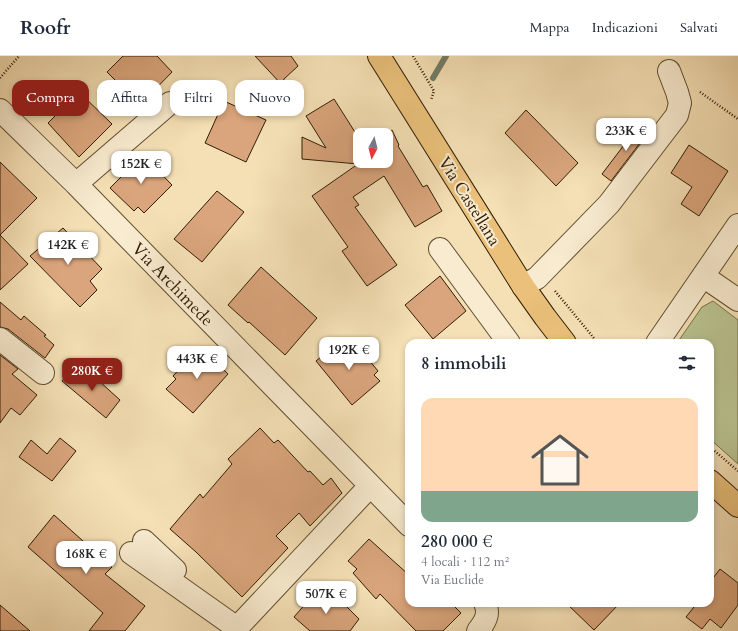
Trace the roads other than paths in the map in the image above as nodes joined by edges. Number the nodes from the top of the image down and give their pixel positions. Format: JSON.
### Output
{"nodes":[{"id":1,"x":379,"y":56,"type":"edge"},
{"id":2,"x":669,"y":71,"type":"dead end"},
{"id":3,"x":170,"y":103,"type":"dead end"},
{"id":4,"x":0,"y":110,"type":"edge"},
{"id":5,"x":76,"y":184,"type":"junction"},
{"id":6,"x":736,"y":234,"type":"edge"},
{"id":7,"x":440,"y":249,"type":"dead end"},
{"id":8,"x":703,"y":276,"type":"junction"},
{"id":9,"x":524,"y":286,"type":"junction"},
{"id":10,"x":738,"y":300,"type":"edge"},
{"id":11,"x":0,"y":339,"type":"edge"},
{"id":12,"x":506,"y":339,"type":"edge"},
{"id":13,"x":562,"y":339,"type":"edge"},
{"id":14,"x":660,"y":339,"type":"edge"},
{"id":15,"x":42,"y":373,"type":"dead end"},
{"id":16,"x":714,"y":485,"type":"edge"},
{"id":17,"x":370,"y":486,"type":"junction"},
{"id":18,"x":738,"y":506,"type":"edge"},
{"id":19,"x":405,"y":521,"type":"edge"},
{"id":20,"x":137,"y":547,"type":"dead end"},
{"id":21,"x":487,"y":607,"type":"edge"},
{"id":22,"x":236,"y":630,"type":"edge"},
{"id":23,"x":478,"y":631,"type":"edge"}],
"edges":[{"from":1,"to":9,"type":"main road","name":"Via Castellana"},
{"from":2,"to":9,"type":"street"},
{"from":3,"to":5,"type":"street"},
{"from":4,"to":5,"type":"street","name":"Via Archimede"},
{"from":5,"to":17,"type":"street","name":"Via Archimede"},
{"from":6,"to":8,"type":"street"},
{"from":7,"to":12,"type":"street"},
{"from":8,"to":10,"type":"street"},
{"from":8,"to":14,"type":"street"},
{"from":9,"to":13,"type":"main road","name":"Via Castellana"},
{"from":11,"to":15,"type":"street"},
{"from":16,"to":18,"type":"main road"},
{"from":17,"to":19,"type":"street","name":"Via Archimede"},
{"from":17,"to":22,"type":"street"},
{"from":20,"to":22,"type":"street"},
{"from":21,"to":23,"type":"street"}]}
